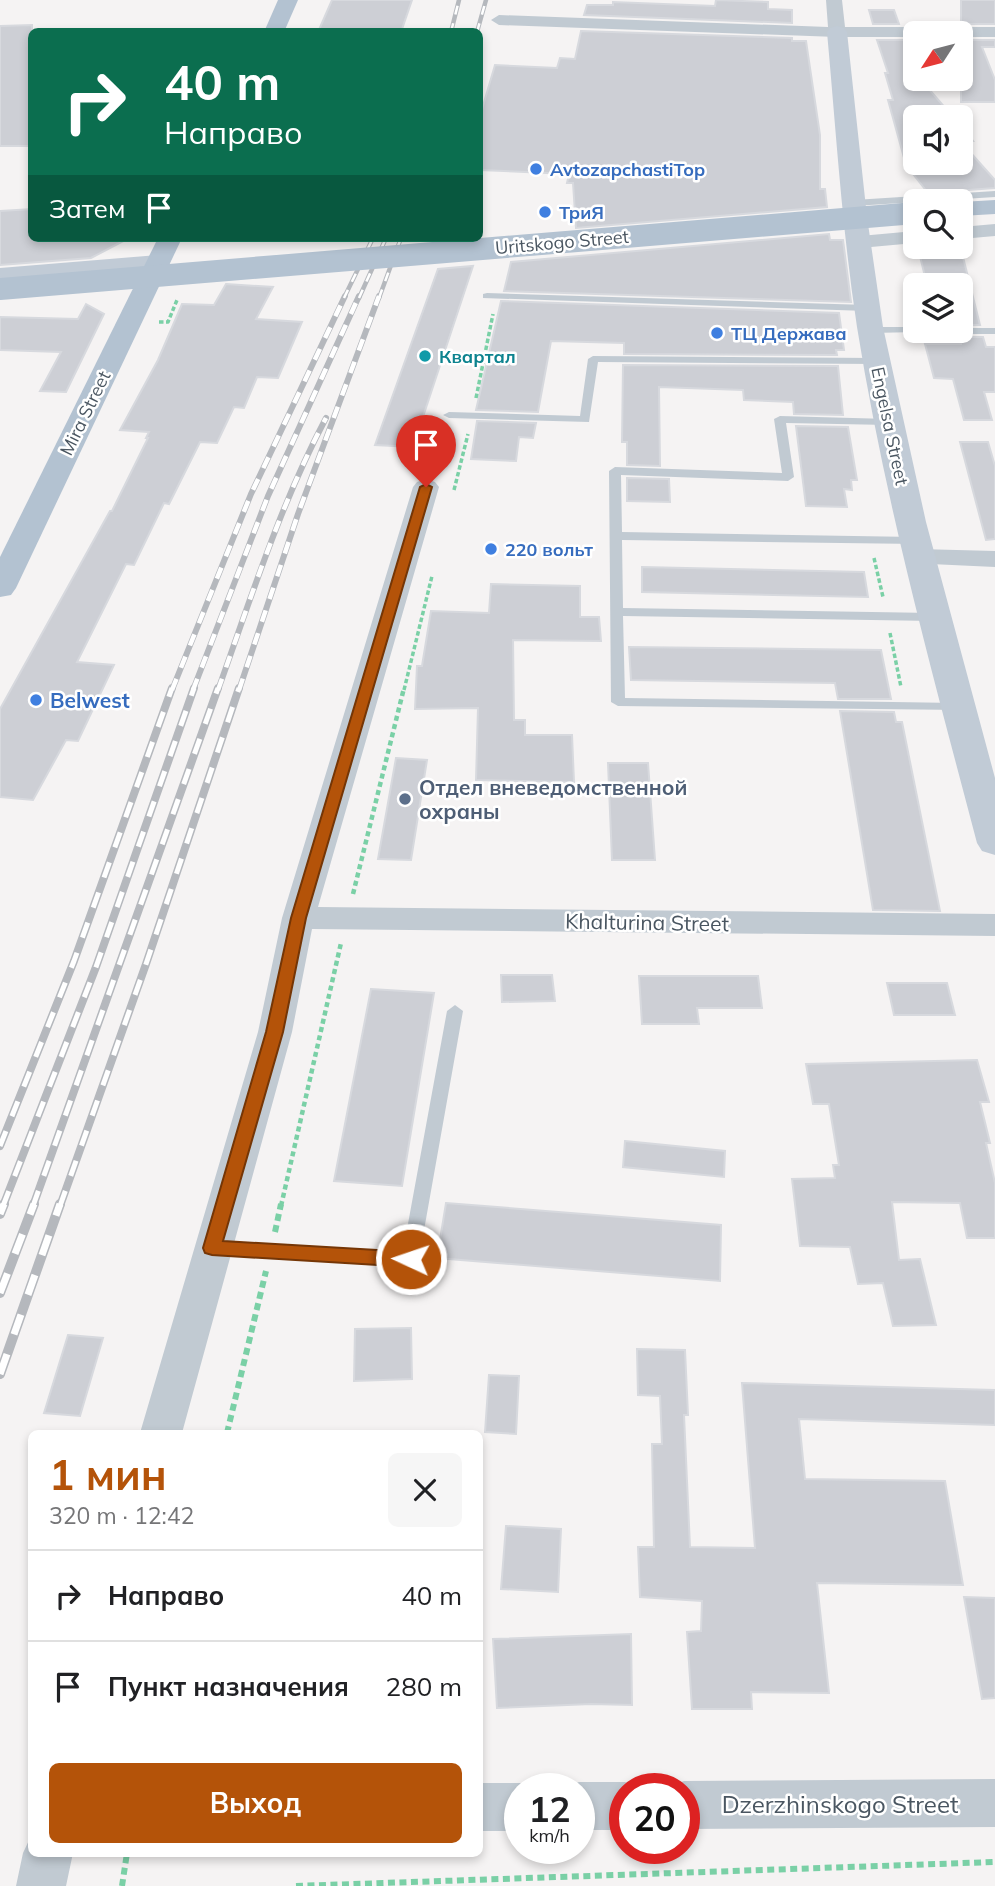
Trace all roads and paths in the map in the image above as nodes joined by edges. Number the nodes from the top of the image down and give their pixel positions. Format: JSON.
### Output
{"nodes":[{"id":1,"x":288,"y":0,"type":"edge"},
{"id":2,"x":834,"y":0,"type":"edge"},
{"id":3,"x":499,"y":20,"type":"dead end"},
{"id":4,"x":276,"y":28,"type":"edge"},
{"id":5,"x":837,"y":32,"type":"junction"},
{"id":6,"x":995,"y":32,"type":"edge"},
{"id":7,"x":995,"y":194,"type":"edge"},
{"id":8,"x":854,"y":203,"type":"junction"},
{"id":9,"x":995,"y":206,"type":"edge"},
{"id":10,"x":973,"y":208,"type":"edge"},
{"id":11,"x":903,"y":214,"type":"edge"},
{"id":12,"x":995,"y":230,"type":"edge"},
{"id":13,"x":973,"y":232,"type":"edge"},
{"id":14,"x":903,"y":238,"type":"edge"},
{"id":15,"x":860,"y":242,"type":"junction"},
{"id":16,"x":164,"y":250,"type":"edge"},
{"id":17,"x":0,"y":275,"type":"edge"},
{"id":18,"x":145,"y":288,"type":"junction"},
{"id":19,"x":0,"y":289,"type":"edge"},
{"id":20,"x":492,"y":296,"type":"joint"},
{"id":21,"x":0,"y":300,"type":"edge"},
{"id":22,"x":869,"y":319,"type":"junction"},
{"id":23,"x":903,"y":327,"type":"edge"},
{"id":24,"x":973,"y":331,"type":"edge"},
{"id":25,"x":995,"y":331,"type":"edge"},
{"id":26,"x":877,"y":360,"type":"junction"},
{"id":27,"x":449,"y":415,"type":"dead end"},
{"id":28,"x":472,"y":416,"type":"junction"},
{"id":29,"x":889,"y":422,"type":"junction"},
{"id":30,"x":439,"y":493,"type":"joint"},
{"id":31,"x":616,"y":536,"type":"junction"},
{"id":32,"x":917,"y":549,"type":"junction"},
{"id":33,"x":995,"y":559,"type":"edge"},
{"id":34,"x":435,"y":566,"type":"dead end"},
{"id":35,"x":0,"y":587,"type":"edge"},
{"id":36,"x":617,"y":612,"type":"junction"},
{"id":37,"x":934,"y":617,"type":"junction"},
{"id":38,"x":958,"y":707,"type":"junction"},
{"id":39,"x":995,"y":843,"type":"edge"},
{"id":40,"x":298,"y":918,"type":"junction"},
{"id":41,"x":347,"y":919,"type":"junction"},
{"id":42,"x":995,"y":925,"type":"edge"},
{"id":43,"x":455,"y":1011,"type":"dead end"},
{"id":44,"x":212,"y":1248,"type":"junction"},
{"id":45,"x":271,"y":1251,"type":"junction"},
{"id":46,"x":162,"y":1430,"type":"edge"},
{"id":47,"x":228,"y":1430,"type":"edge"},
{"id":48,"x":995,"y":1803,"type":"edge"},
{"id":49,"x":700,"y":1805,"type":"edge"},
{"id":50,"x":483,"y":1807,"type":"edge"},
{"id":51,"x":504,"y":1807,"type":"edge"},
{"id":52,"x":47,"y":1857,"type":"edge"},
{"id":53,"x":126,"y":1857,"type":"edge"},
{"id":54,"x":995,"y":1862,"type":"edge"},
{"id":55,"x":41,"y":1886,"type":"edge"},
{"id":56,"x":122,"y":1886,"type":"edge"},
{"id":57,"x":296,"y":1886,"type":"edge"}],
"edges":[{"from":1,"to":4,"type":"main road"},
{"from":2,"to":5,"type":"street","name":"Engelsa Street"},
{"from":3,"to":5,"type":"street"},
{"from":5,"to":6,"type":"street"},
{"from":5,"to":8,"type":"street","name":"Engelsa Street"},
{"from":7,"to":8,"type":"lane"},
{"from":8,"to":15,"type":"street","name":"Engelsa Street"},
{"from":9,"to":10,"type":"main road"},
{"from":11,"to":19,"type":"main road","name":"Uritskogo Street","bridge":true},
{"from":12,"to":13,"type":"street"},
{"from":14,"to":15,"type":"street"},
{"from":15,"to":22,"type":"street","name":"Engelsa Street"},
{"from":16,"to":17,"type":"street"},
{"from":16,"to":18,"type":"main road","name":"Mira Street"},
{"from":18,"to":21,"type":"street"},
{"from":18,"to":35,"type":"main road","name":"Mira Street"},
{"from":20,"to":22,"type":"lane"},
{"from":20,"to":28,"type":"path"},
{"from":22,"to":23,"type":"lane"},
{"from":22,"to":26,"type":"street","name":"Engelsa Street"},
{"from":24,"to":25,"type":"lane"},
{"from":26,"to":28,"type":"lane"},
{"from":26,"to":29,"type":"street","name":"Engelsa Street"},
{"from":27,"to":28,"type":"lane"},
{"from":28,"to":30,"type":"path"},
{"from":29,"to":31,"type":"lane"},
{"from":29,"to":32,"type":"street","name":"Engelsa Street"},
{"from":30,"to":40,"type":"street"},
{"from":31,"to":32,"type":"lane"},
{"from":31,"to":36,"type":"lane"},
{"from":32,"to":33,"type":"street"},
{"from":32,"to":37,"type":"street","name":"Engelsa Street"},
{"from":34,"to":41,"type":"path"},
{"from":36,"to":37,"type":"lane"},
{"from":36,"to":38,"type":"lane"},
{"from":37,"to":38,"type":"street","name":"Engelsa Street"},
{"from":38,"to":39,"type":"street","name":"Engelsa Street"},
{"from":40,"to":41,"type":"street","name":"Khalturina Street"},
{"from":40,"to":44,"type":"street"},
{"from":41,"to":42,"type":"street","name":"Khalturina Street"},
{"from":41,"to":45,"type":"path"},
{"from":43,"to":45,"type":"lane"},
{"from":44,"to":45,"type":"lane"},
{"from":44,"to":46,"type":"street"},
{"from":45,"to":47,"type":"path"},
{"from":48,"to":49,"type":"street","name":"Dzerzhinskogo Street"},
{"from":50,"to":51,"type":"street"},
{"from":52,"to":55,"type":"street"},
{"from":53,"to":56,"type":"path"},
{"from":54,"to":57,"type":"path"}]}
